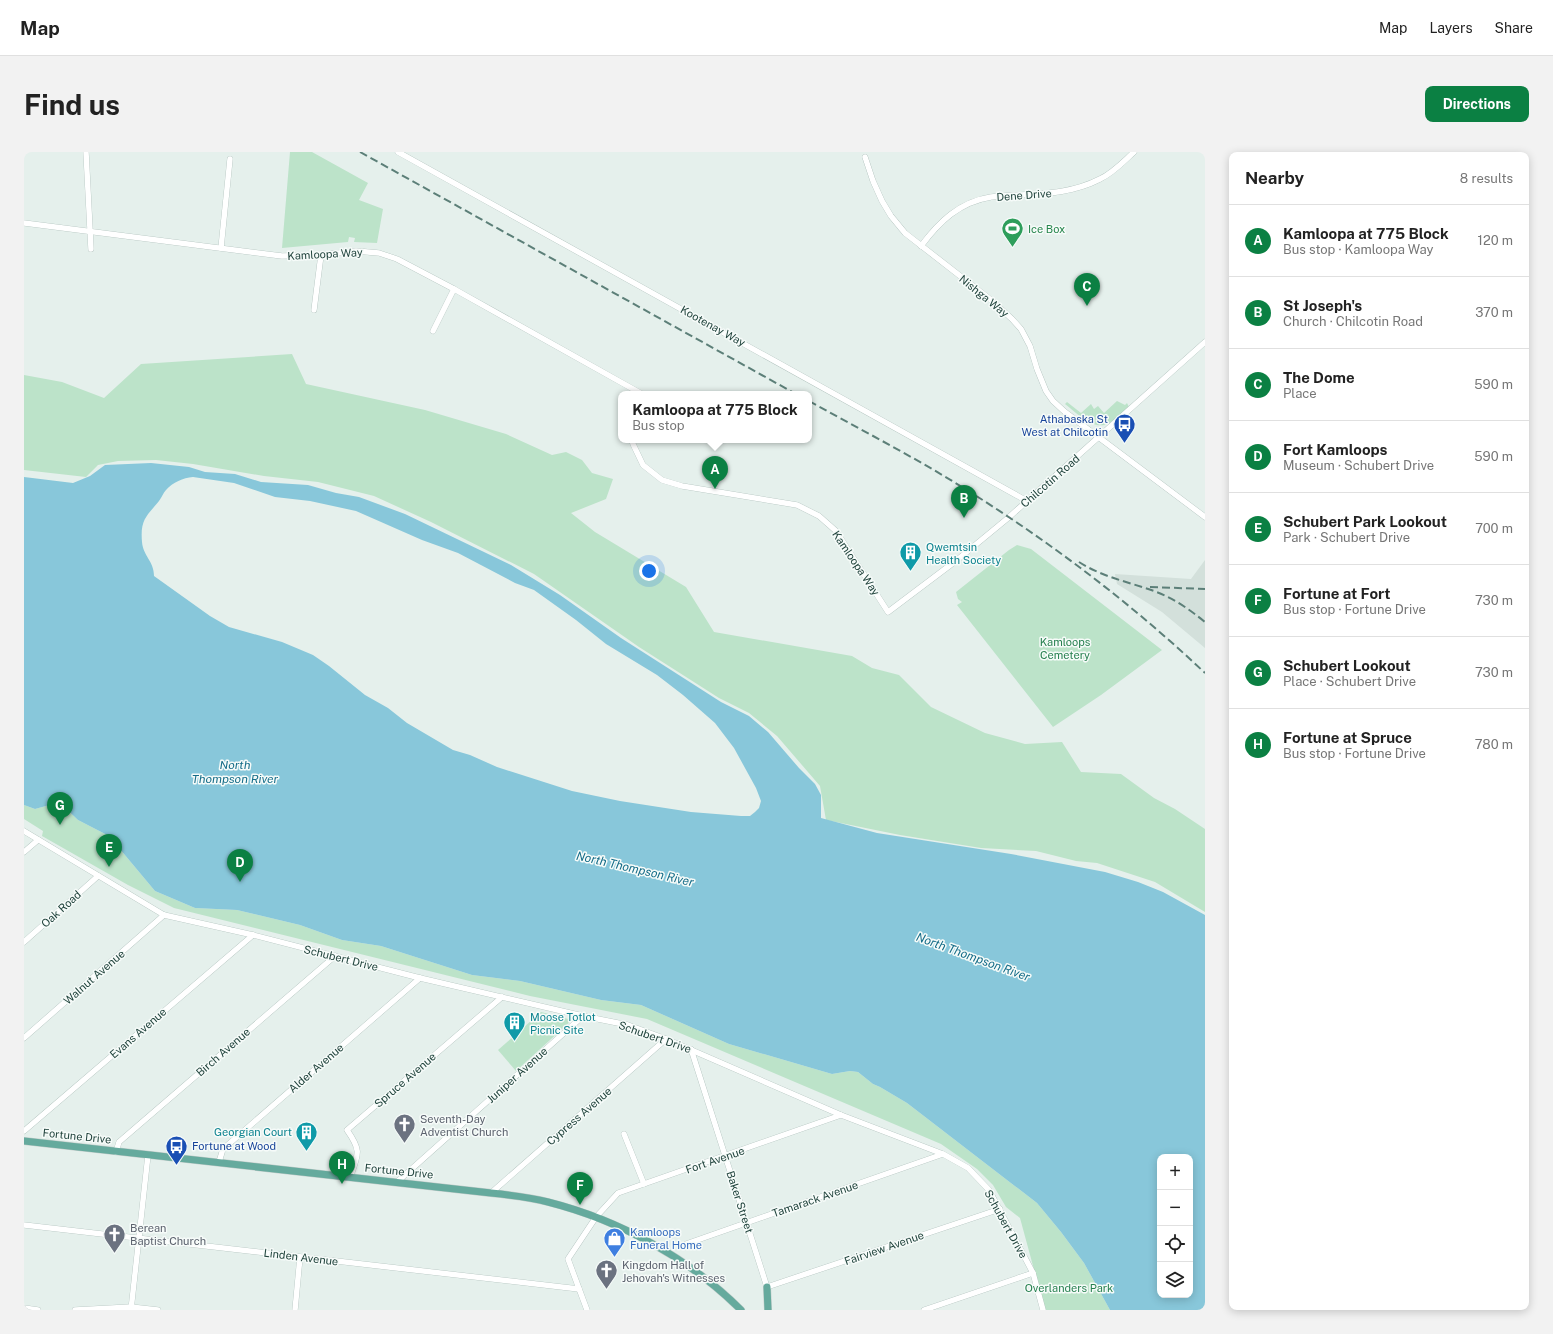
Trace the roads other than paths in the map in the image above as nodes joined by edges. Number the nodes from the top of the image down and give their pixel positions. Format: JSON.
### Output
{"nodes":[{"id":1,"x":86,"y":152,"type":"edge"},
{"id":2,"x":398,"y":152,"type":"edge"},
{"id":3,"x":1134,"y":152,"type":"edge"},
{"id":4,"x":865,"y":157,"type":"dead end"},
{"id":5,"x":230,"y":159,"type":"dead end"},
{"id":6,"x":24,"y":223,"type":"edge"},
{"id":7,"x":91,"y":232,"type":"junction"},
{"id":8,"x":921,"y":246,"type":"junction"},
{"id":9,"x":222,"y":248,"type":"junction"},
{"id":10,"x":91,"y":249,"type":"dead end"},
{"id":11,"x":321,"y":255,"type":"junction"},
{"id":12,"x":454,"y":289,"type":"junction"},
{"id":13,"x":314,"y":310,"type":"dead end"},
{"id":14,"x":433,"y":331,"type":"dead end"},
{"id":15,"x":1205,"y":342,"type":"edge"},
{"id":16,"x":635,"y":391,"type":"edge"},
{"id":17,"x":1098,"y":437,"type":"junction"},
{"id":18,"x":633,"y":443,"type":"edge"},
{"id":19,"x":1027,"y":501,"type":"junction"},
{"id":20,"x":1205,"y":517,"type":"edge"},
{"id":21,"x":888,"y":612,"type":"joint"},
{"id":22,"x":24,"y":830,"type":"edge"},
{"id":23,"x":38,"y":840,"type":"junction"},
{"id":24,"x":24,"y":852,"type":"edge"},
{"id":25,"x":98,"y":876,"type":"junction"},
{"id":26,"x":164,"y":915,"type":"junction"},
{"id":27,"x":253,"y":935,"type":"junction"},
{"id":28,"x":24,"y":942,"type":"edge"},
{"id":29,"x":335,"y":956,"type":"junction"},
{"id":30,"x":420,"y":978,"type":"junction"},
{"id":31,"x":502,"y":997,"type":"junction"},
{"id":32,"x":583,"y":1016,"type":"junction"},
{"id":33,"x":24,"y":1038,"type":"edge"},
{"id":34,"x":666,"y":1038,"type":"junction"},
{"id":35,"x":691,"y":1049,"type":"junction"},
{"id":36,"x":841,"y":1115,"type":"junction"},
{"id":37,"x":24,"y":1131,"type":"edge"},
{"id":38,"x":624,"y":1134,"type":"dead end"},
{"id":39,"x":24,"y":1142,"type":"edge"},
{"id":40,"x":116,"y":1152,"type":"junction"},
{"id":41,"x":943,"y":1154,"type":"junction"},
{"id":42,"x":148,"y":1155,"type":"junction"},
{"id":43,"x":725,"y":1156,"type":"junction"},
{"id":44,"x":219,"y":1162,"type":"junction"},
{"id":45,"x":349,"y":1176,"type":"junction"},
{"id":46,"x":397,"y":1182,"type":"junction"},
{"id":47,"x":644,"y":1184,"type":"junction"},
{"id":48,"x":491,"y":1192,"type":"junction"},
{"id":49,"x":1000,"y":1209,"type":"junction"},
{"id":50,"x":596,"y":1216,"type":"junction"},
{"id":51,"x":747,"y":1223,"type":"junction"},
{"id":52,"x":24,"y":1225,"type":"edge"},
{"id":53,"x":139,"y":1238,"type":"junction"},
{"id":54,"x":686,"y":1244,"type":"dead end"},
{"id":55,"x":300,"y":1256,"type":"junction"},
{"id":56,"x":1033,"y":1273,"type":"junction"},
{"id":57,"x":768,"y":1287,"type":"junction"},
{"id":58,"x":579,"y":1288,"type":"junction"},
{"id":59,"x":24,"y":1308,"type":"edge"},
{"id":60,"x":131,"y":1308,"type":"edge"},
{"id":61,"x":38,"y":1310,"type":"edge"},
{"id":62,"x":75,"y":1310,"type":"edge"},
{"id":63,"x":158,"y":1310,"type":"edge"},
{"id":64,"x":295,"y":1310,"type":"edge"},
{"id":65,"x":587,"y":1310,"type":"edge"},
{"id":66,"x":741,"y":1310,"type":"edge"},
{"id":67,"x":768,"y":1310,"type":"edge"},
{"id":68,"x":924,"y":1310,"type":"edge"},
{"id":69,"x":1043,"y":1310,"type":"edge"}],
"edges":[{"from":1,"to":7,"type":"street"},
{"from":2,"to":19,"type":"street","name":"Kootenay Way"},
{"from":3,"to":8,"type":"street","name":"Dene Drive"},
{"from":4,"to":8,"type":"street","name":"Nishga Way"},
{"from":5,"to":9,"type":"street"},
{"from":6,"to":7,"type":"street","name":"Kamloopa Way"},
{"from":7,"to":9,"type":"street","name":"Kamloopa Way"},
{"from":7,"to":10,"type":"street"},
{"from":8,"to":17,"type":"street","name":"Nishga Way"},
{"from":9,"to":11,"type":"street","name":"Kamloopa Way"},
{"from":11,"to":12,"type":"street","name":"Kamloopa Way"},
{"from":11,"to":13,"type":"street"},
{"from":12,"to":14,"type":"street"},
{"from":12,"to":16,"type":"street","name":"Kamloopa Way"},
{"from":15,"to":17,"type":"street","name":"Chilcotin Road"},
{"from":17,"to":19,"type":"street","name":"Chilcotin Road"},
{"from":17,"to":20,"type":"street","name":"Nishga Way"},
{"from":18,"to":21,"type":"street","name":"Kamloopa Way"},
{"from":19,"to":21,"type":"street","name":"Chilcotin Road"},
{"from":22,"to":23,"type":"street","name":"Schubert Drive"},
{"from":23,"to":24,"type":"street"},
{"from":23,"to":25,"type":"street","name":"Schubert Drive"},
{"from":25,"to":26,"type":"street","name":"Schubert Drive"},
{"from":25,"to":28,"type":"street","name":"Oak Road"},
{"from":26,"to":27,"type":"street","name":"Schubert Drive"},
{"from":26,"to":33,"type":"street","name":"Walnut Avenue"},
{"from":27,"to":29,"type":"street","name":"Schubert Drive"},
{"from":27,"to":37,"type":"street","name":"Evans Avenue"},
{"from":29,"to":30,"type":"street","name":"Schubert Drive"},
{"from":29,"to":40,"type":"street","name":"Birch Avenue"},
{"from":30,"to":31,"type":"street","name":"Schubert Drive"},
{"from":30,"to":44,"type":"street","name":"Alder Avenue"},
{"from":31,"to":32,"type":"street","name":"Schubert Drive"},
{"from":31,"to":45,"type":"street","name":"Spruce Avenue"},
{"from":32,"to":34,"type":"street","name":"Schubert Drive"},
{"from":32,"to":46,"type":"street","name":"Juniper Avenue"},
{"from":34,"to":35,"type":"street","name":"Schubert Drive"},
{"from":34,"to":48,"type":"street","name":"Cypress Avenue"},
{"from":35,"to":36,"type":"street","name":"Schubert Drive"},
{"from":35,"to":43,"type":"street","name":"Baker Street"},
{"from":36,"to":41,"type":"street","name":"Schubert Drive"},
{"from":36,"to":43,"type":"street","name":"Fort Avenue"},
{"from":38,"to":47,"type":"street"},
{"from":39,"to":40,"type":"main road","name":"Fortune Drive"},
{"from":40,"to":42,"type":"main road","name":"Fortune Drive"},
{"from":41,"to":49,"type":"street","name":"Schubert Drive"},
{"from":41,"to":51,"type":"street","name":"Tamarack Avenue"},
{"from":42,"to":44,"type":"main road","name":"Fortune Drive"},
{"from":42,"to":53,"type":"street"},
{"from":43,"to":47,"type":"street","name":"Fort Avenue"},
{"from":43,"to":51,"type":"street","name":"Baker Street"},
{"from":44,"to":45,"type":"main road","name":"Fortune Drive"},
{"from":45,"to":46,"type":"main road","name":"Fortune Drive"},
{"from":46,"to":48,"type":"main road","name":"Fortune Drive"},
{"from":47,"to":50,"type":"street","name":"Fort Avenue"},
{"from":48,"to":50,"type":"main road","name":"Fortune Drive"},
{"from":49,"to":56,"type":"street","name":"Schubert Drive"},
{"from":49,"to":57,"type":"street","name":"Fairview Avenue"},
{"from":50,"to":58,"type":"street","name":"Fort Avenue"},
{"from":50,"to":66,"type":"main road","name":"Fortune Drive"},
{"from":51,"to":54,"type":"street","name":"Tamarack Avenue"},
{"from":51,"to":57,"type":"street","name":"Baker Street"},
{"from":52,"to":53,"type":"street","name":"Linden Avenue"},
{"from":53,"to":55,"type":"street","name":"Linden Avenue"},
{"from":53,"to":60,"type":"street"},
{"from":55,"to":58,"type":"street","name":"Linden Avenue"},
{"from":55,"to":64,"type":"street"},
{"from":56,"to":68,"type":"street"},
{"from":56,"to":69,"type":"street","name":"Schubert Drive"},
{"from":57,"to":67,"type":"main road"},
{"from":58,"to":65,"type":"street"},
{"from":59,"to":61,"type":"street"},
{"from":60,"to":62,"type":"street"},
{"from":60,"to":63,"type":"street"}]}
